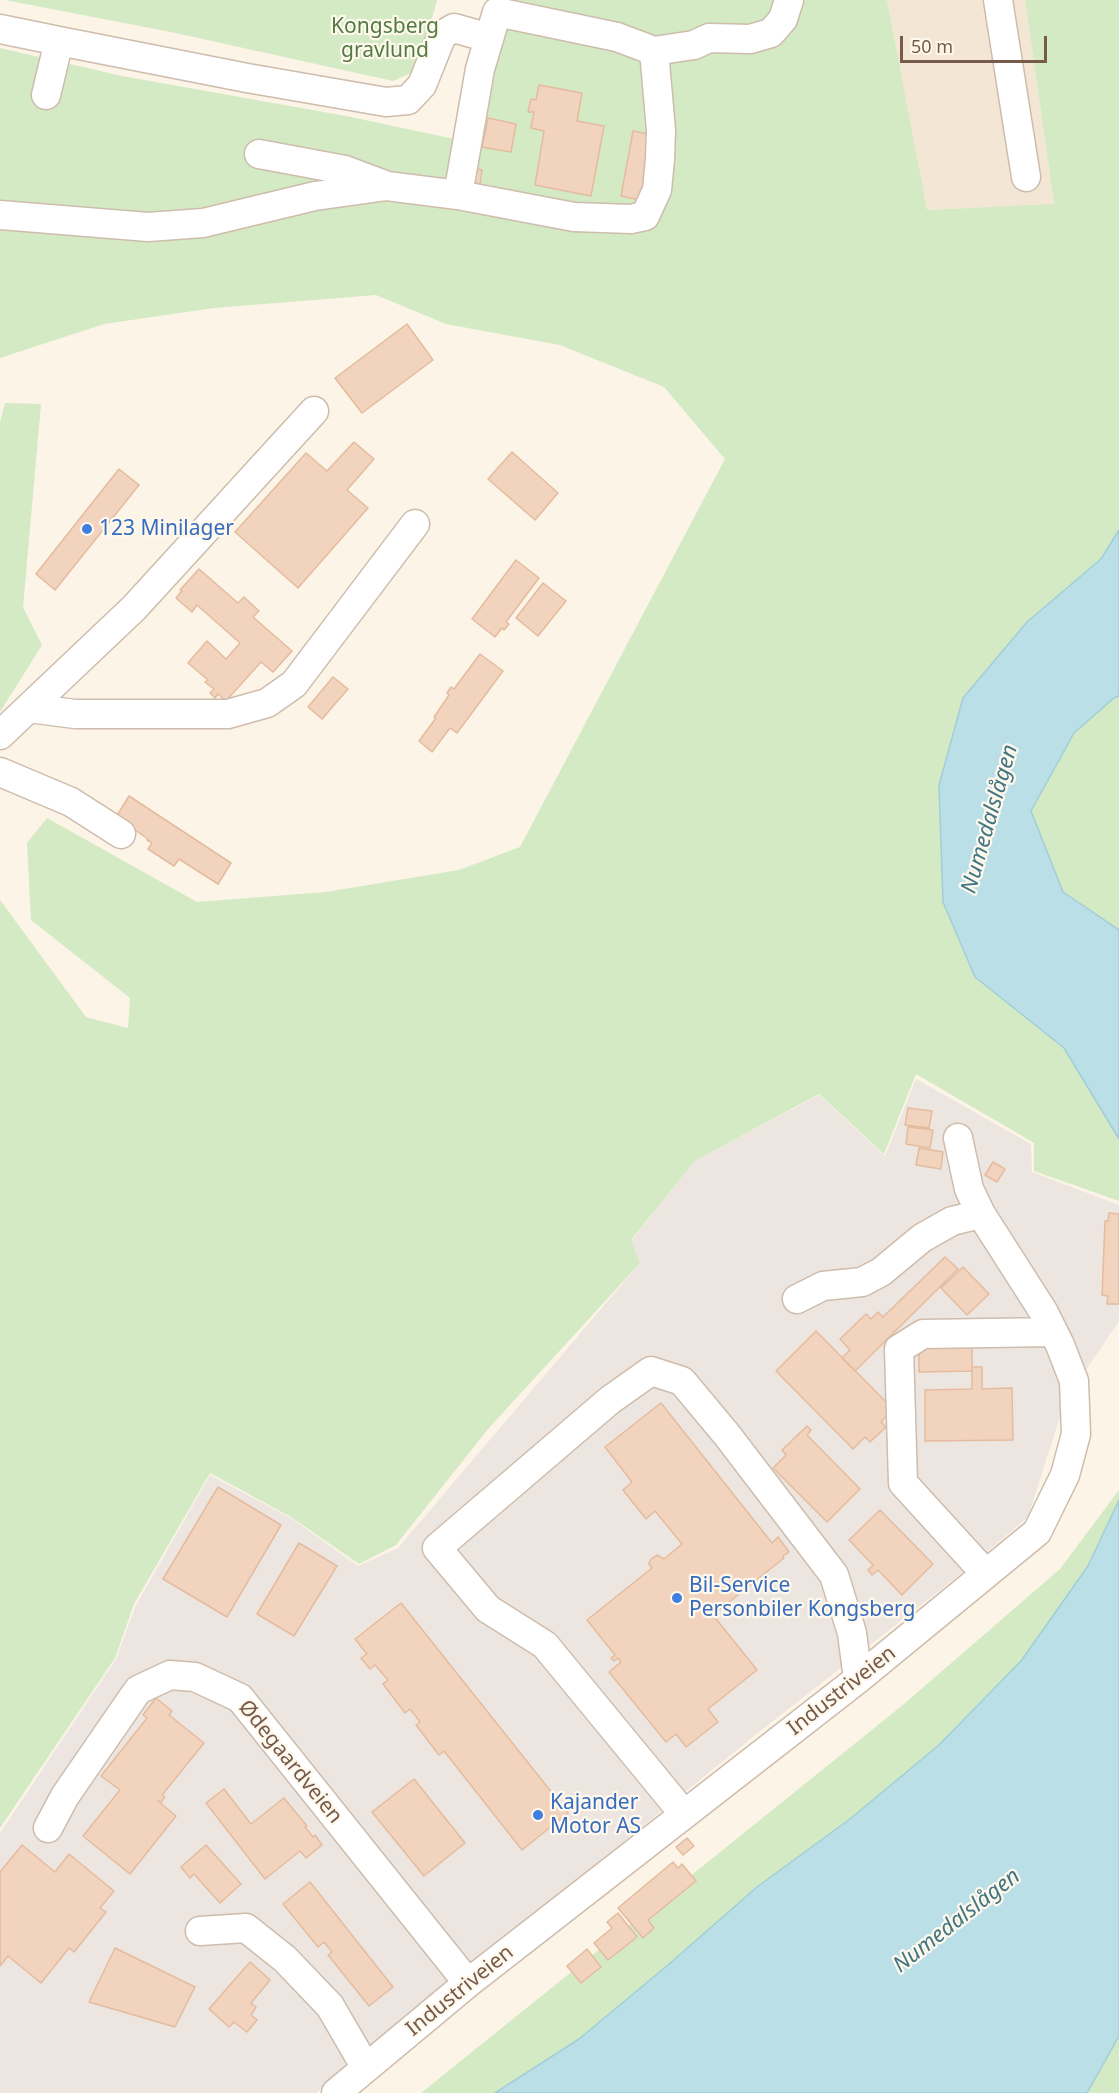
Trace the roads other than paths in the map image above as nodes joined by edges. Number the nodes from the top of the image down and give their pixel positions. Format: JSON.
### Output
{"nodes":[{"id":1,"x":789,"y":0,"type":"edge"},
{"id":2,"x":998,"y":0,"type":"edge"},
{"id":3,"x":495,"y":17,"type":"edge"},
{"id":4,"x":0,"y":29,"type":"edge"},
{"id":5,"x":59,"y":41,"type":"junction"},
{"id":6,"x":654,"y":51,"type":"junction"},
{"id":7,"x":46,"y":95,"type":"dead end"},
{"id":8,"x":259,"y":154,"type":"dead end"},
{"id":9,"x":1026,"y":177,"type":"dead end"},
{"id":10,"x":387,"y":186,"type":"junction"},
{"id":11,"x":458,"y":195,"type":"junction"},
{"id":12,"x":0,"y":214,"type":"edge"},
{"id":13,"x":314,"y":411,"type":"dead end"},
{"id":14,"x":415,"y":524,"type":"dead end"},
{"id":15,"x":29,"y":708,"type":"junction"},
{"id":16,"x":0,"y":735,"type":"edge"},
{"id":17,"x":0,"y":772,"type":"edge"},
{"id":18,"x":121,"y":834,"type":"dead end"},
{"id":19,"x":958,"y":1138,"type":"dead end"},
{"id":20,"x":981,"y":1214,"type":"junction"},
{"id":21,"x":797,"y":1299,"type":"dead end"},
{"id":22,"x":1053,"y":1332,"type":"junction"},
{"id":23,"x":986,"y":1574,"type":"junction"},
{"id":24,"x":858,"y":1679,"type":"junction"},
{"id":25,"x":684,"y":1814,"type":"junction"},
{"id":26,"x":48,"y":1828,"type":"dead end"},
{"id":27,"x":200,"y":1932,"type":"dead end"},
{"id":28,"x":468,"y":1983,"type":"junction"},
{"id":29,"x":366,"y":2068,"type":"junction"},
{"id":30,"x":336,"y":2093,"type":"edge"}],
"edges":[{"from":1,"to":6,"type":"street"},
{"from":2,"to":9,"type":"street"},
{"from":3,"to":5,"type":"street"},
{"from":3,"to":6,"type":"street"},
{"from":3,"to":11,"type":"street"},
{"from":4,"to":5,"type":"street"},
{"from":5,"to":7,"type":"street"},
{"from":6,"to":11,"type":"street"},
{"from":8,"to":10,"type":"street"},
{"from":10,"to":11,"type":"street"},
{"from":10,"to":12,"type":"street"},
{"from":13,"to":15,"type":"street"},
{"from":14,"to":15,"type":"street"},
{"from":15,"to":16,"type":"street"},
{"from":17,"to":18,"type":"street"},
{"from":19,"to":20,"type":"street","name":"Industriveien"},
{"from":20,"to":21,"type":"street"},
{"from":20,"to":22,"type":"street","name":"Industriveien"},
{"from":22,"to":23,"type":"street","name":"Industriveien"},
{"from":22,"to":23,"type":"street"},
{"from":23,"to":24,"type":"street","name":"Industriveien"},
{"from":24,"to":25,"type":"street","name":"Industriveien"},
{"from":24,"to":25,"type":"street"},
{"from":25,"to":28,"type":"street","name":"Industriveien"},
{"from":26,"to":28,"type":"street","name":"Ødegaardveien"},
{"from":27,"to":29,"type":"street"},
{"from":28,"to":29,"type":"street","name":"Industriveien"},
{"from":29,"to":30,"type":"street","name":"Industriveien"}]}
